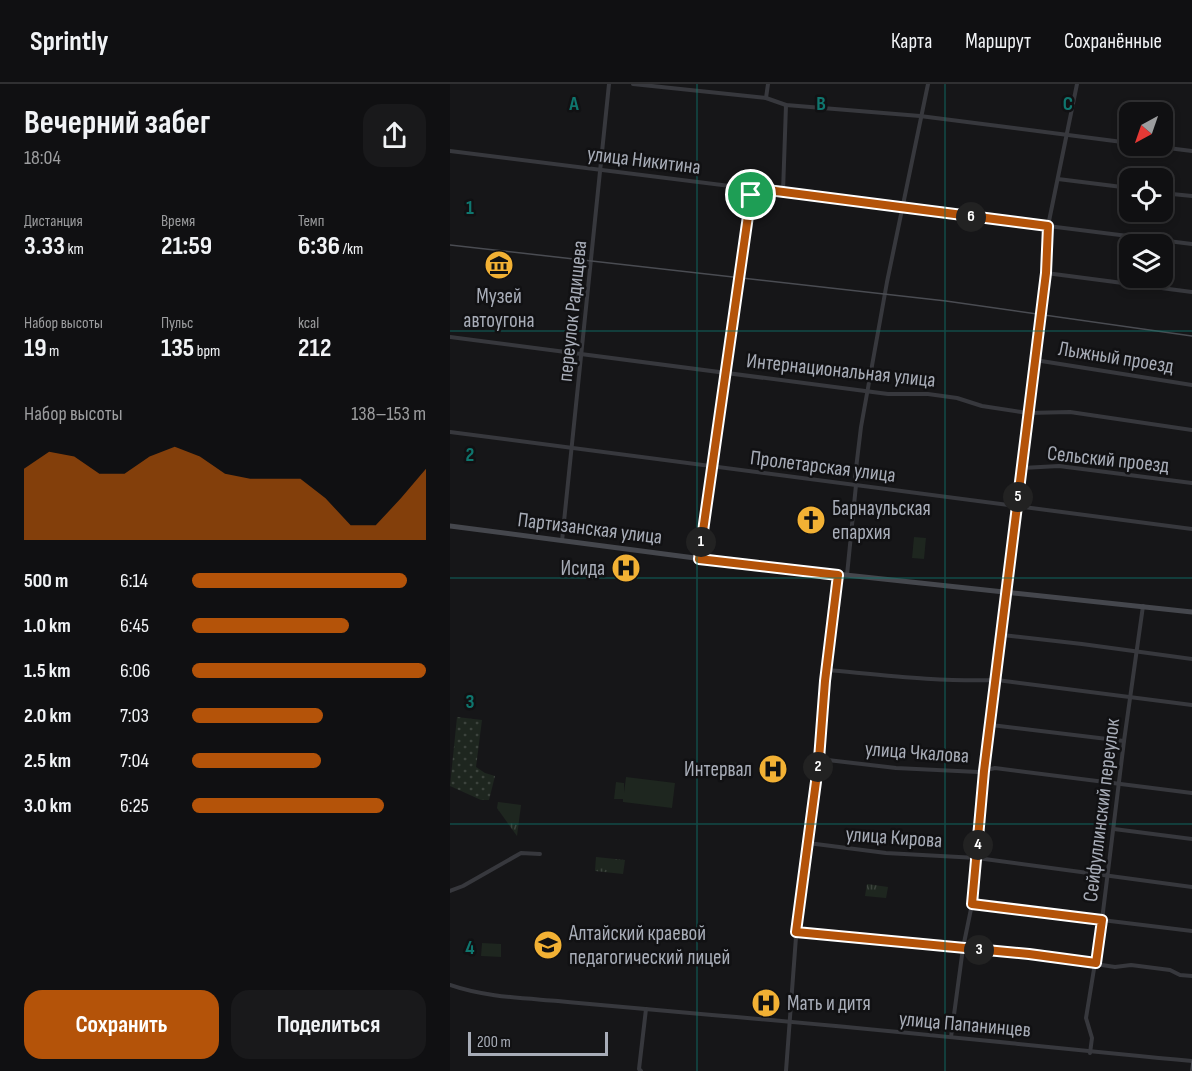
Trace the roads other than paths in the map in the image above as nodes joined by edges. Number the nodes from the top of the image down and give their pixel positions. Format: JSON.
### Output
{"nodes":[{"id":1,"x":609,"y":84,"type":"edge"},
{"id":2,"x":633,"y":84,"type":"edge"},
{"id":3,"x":768,"y":84,"type":"edge"},
{"id":4,"x":928,"y":84,"type":"edge"},
{"id":5,"x":1077,"y":84,"type":"edge"},
{"id":6,"x":766,"y":98,"type":"junction"},
{"id":7,"x":786,"y":105,"type":"junction"},
{"id":8,"x":921,"y":116,"type":"junction"},
{"id":9,"x":1066,"y":134,"type":"junction"},
{"id":10,"x":1119,"y":141,"type":"edge"},
{"id":11,"x":1173,"y":149,"type":"edge"},
{"id":12,"x":450,"y":151,"type":"edge"},
{"id":13,"x":1192,"y":151,"type":"edge"},
{"id":14,"x":601,"y":171,"type":"junction"},
{"id":15,"x":1058,"y":179,"type":"junction"},
{"id":16,"x":1119,"y":187,"type":"edge"},
{"id":17,"x":752,"y":188,"type":"junction"},
{"id":18,"x":783,"y":192,"type":"junction"},
{"id":19,"x":1173,"y":194,"type":"edge"},
{"id":20,"x":1192,"y":196,"type":"edge"},
{"id":21,"x":902,"y":208,"type":"junction"},
{"id":22,"x":1048,"y":226,"type":"junction"},
{"id":23,"x":1192,"y":244,"type":"edge"},
{"id":24,"x":1046,"y":273,"type":"junction"},
{"id":25,"x":1192,"y":292,"type":"edge"},
{"id":26,"x":450,"y":337,"type":"edge"},
{"id":27,"x":582,"y":355,"type":"junction"},
{"id":28,"x":1035,"y":360,"type":"junction"},
{"id":29,"x":725,"y":373,"type":"junction"},
{"id":30,"x":1192,"y":385,"type":"edge"},
{"id":31,"x":868,"y":391,"type":"junction"},
{"id":32,"x":1028,"y":413,"type":"junction"},
{"id":33,"x":1192,"y":430,"type":"edge"},
{"id":34,"x":450,"y":432,"type":"edge"},
{"id":35,"x":573,"y":448,"type":"junction"},
{"id":36,"x":712,"y":467,"type":"junction"},
{"id":37,"x":1022,"y":468,"type":"junction"},
{"id":38,"x":1192,"y":483,"type":"edge"},
{"id":39,"x":856,"y":485,"type":"junction"},
{"id":40,"x":1017,"y":506,"type":"junction"},
{"id":41,"x":450,"y":526,"type":"edge"},
{"id":42,"x":1192,"y":529,"type":"edge"},
{"id":43,"x":562,"y":541,"type":"junction"},
{"id":44,"x":699,"y":559,"type":"junction"},
{"id":45,"x":838,"y":575,"type":"junction"},
{"id":46,"x":846,"y":576,"type":"junction"},
{"id":47,"x":1006,"y":591,"type":"junction"},
{"id":48,"x":1143,"y":606,"type":"junction"},
{"id":49,"x":1192,"y":612,"type":"edge"},
{"id":50,"x":1002,"y":635,"type":"junction"},
{"id":51,"x":1136,"y":652,"type":"junction"},
{"id":52,"x":1192,"y":659,"type":"edge"},
{"id":53,"x":827,"y":670,"type":"junction"},
{"id":54,"x":997,"y":680,"type":"junction"},
{"id":55,"x":1130,"y":698,"type":"junction"},
{"id":56,"x":1192,"y":705,"type":"edge"},
{"id":57,"x":991,"y":725,"type":"junction"},
{"id":58,"x":1124,"y":741,"type":"junction"},
{"id":59,"x":819,"y":759,"type":"junction"},
{"id":60,"x":984,"y":771,"type":"junction"},
{"id":61,"x":1118,"y":785,"type":"junction"},
{"id":62,"x":1192,"y":793,"type":"edge"},
{"id":63,"x":1113,"y":829,"type":"junction"},
{"id":64,"x":1192,"y":839,"type":"edge"},
{"id":65,"x":808,"y":843,"type":"junction"},
{"id":66,"x":540,"y":854,"type":"dead end"},
{"id":67,"x":977,"y":858,"type":"junction"},
{"id":68,"x":1108,"y":874,"type":"junction"},
{"id":69,"x":1192,"y":886,"type":"edge"},
{"id":70,"x":450,"y":891,"type":"edge"},
{"id":71,"x":972,"y":904,"type":"junction"},
{"id":72,"x":1102,"y":920,"type":"junction"},
{"id":73,"x":1192,"y":931,"type":"edge"},
{"id":74,"x":796,"y":932,"type":"junction"},
{"id":75,"x":963,"y":948,"type":"junction"},
{"id":76,"x":1096,"y":963,"type":"junction"},
{"id":77,"x":1192,"y":976,"type":"edge"},
{"id":78,"x":450,"y":985,"type":"edge"},
{"id":79,"x":646,"y":1009,"type":"junction"},
{"id":80,"x":790,"y":1021,"type":"junction"},
{"id":81,"x":951,"y":1037,"type":"junction"},
{"id":82,"x":1090,"y":1053,"type":"junction"},
{"id":83,"x":1192,"y":1061,"type":"edge"},
{"id":84,"x":641,"y":1071,"type":"edge"},
{"id":85,"x":786,"y":1071,"type":"edge"}],
"edges":[{"from":1,"to":14,"type":"street","name":"переулок Радищева"},
{"from":2,"to":6,"type":"street"},
{"from":3,"to":6,"type":"street"},
{"from":4,"to":8,"type":"street"},
{"from":5,"to":9,"type":"street"},
{"from":6,"to":7,"type":"street"},
{"from":7,"to":8,"type":"street"},
{"from":7,"to":18,"type":"street"},
{"from":8,"to":9,"type":"street"},
{"from":8,"to":21,"type":"street"},
{"from":9,"to":10,"type":"street"},
{"from":9,"to":15,"type":"street"},
{"from":11,"to":13,"type":"street"},
{"from":12,"to":14,"type":"street","name":"улица Никитина"},
{"from":14,"to":17,"type":"street","name":"улица Никитина"},
{"from":14,"to":27,"type":"street","name":"переулок Радищева"},
{"from":15,"to":16,"type":"street"},
{"from":15,"to":22,"type":"street"},
{"from":17,"to":18,"type":"street","name":"улица Никитина"},
{"from":17,"to":29,"type":"street"},
{"from":18,"to":21,"type":"street","name":"улица Никитина"},
{"from":19,"to":20,"type":"street"},
{"from":21,"to":22,"type":"street","name":"улица Никитина"},
{"from":21,"to":31,"type":"street"},
{"from":22,"to":23,"type":"street","name":"улица Никитина"},
{"from":22,"to":24,"type":"street"},
{"from":24,"to":25,"type":"street"},
{"from":24,"to":28,"type":"street"},
{"from":26,"to":27,"type":"street","name":"Интернациональная улица"},
{"from":27,"to":29,"type":"street","name":"Интернациональная улица"},
{"from":27,"to":35,"type":"street","name":"переулок Радищева"},
{"from":28,"to":30,"type":"street","name":"Лыжный проезд"},
{"from":28,"to":32,"type":"street"},
{"from":29,"to":31,"type":"street","name":"Интернациональная улица"},
{"from":29,"to":36,"type":"street"},
{"from":31,"to":32,"type":"street","name":"Интернациональная улица"},
{"from":31,"to":39,"type":"street"},
{"from":32,"to":33,"type":"street","name":"Интернациональная улица"},
{"from":32,"to":37,"type":"street"},
{"from":34,"to":35,"type":"street","name":"Пролетарская улица"},
{"from":35,"to":36,"type":"street","name":"Пролетарская улица"},
{"from":35,"to":43,"type":"street","name":"переулок Радищева"},
{"from":36,"to":39,"type":"street","name":"Пролетарская улица"},
{"from":36,"to":44,"type":"street"},
{"from":37,"to":38,"type":"street","name":"Сельский проезд"},
{"from":37,"to":40,"type":"street"},
{"from":39,"to":40,"type":"street","name":"Пролетарская улица"},
{"from":39,"to":46,"type":"street"},
{"from":40,"to":42,"type":"street","name":"Пролетарская улица"},
{"from":40,"to":47,"type":"street"},
{"from":41,"to":43,"type":"main road","name":"Партизанская улица"},
{"from":43,"to":44,"type":"main road","name":"Партизанская улица"},
{"from":44,"to":45,"type":"main road","name":"Партизанская улица"},
{"from":45,"to":46,"type":"main road","name":"Партизанская улица"},
{"from":45,"to":53,"type":"street"},
{"from":46,"to":47,"type":"main road","name":"Партизанская улица"},
{"from":47,"to":48,"type":"main road","name":"Партизанская улица"},
{"from":47,"to":50,"type":"street"},
{"from":48,"to":49,"type":"main road","name":"Партизанская улица"},
{"from":48,"to":51,"type":"street","name":"Сейфуллинский переулок"},
{"from":50,"to":51,"type":"street"},
{"from":50,"to":54,"type":"street"},
{"from":51,"to":52,"type":"street"},
{"from":51,"to":55,"type":"street","name":"Сейфуллинский переулок"},
{"from":53,"to":54,"type":"street"},
{"from":53,"to":59,"type":"street"},
{"from":54,"to":55,"type":"street"},
{"from":54,"to":57,"type":"street"},
{"from":55,"to":56,"type":"street"},
{"from":55,"to":58,"type":"street","name":"Сейфуллинский переулок"},
{"from":57,"to":58,"type":"street"},
{"from":57,"to":60,"type":"street"},
{"from":58,"to":61,"type":"street","name":"Сейфуллинский переулок"},
{"from":59,"to":60,"type":"street","name":"улица Чкалова"},
{"from":59,"to":65,"type":"street"},
{"from":60,"to":61,"type":"street","name":"улица Чкалова"},
{"from":60,"to":67,"type":"street"},
{"from":61,"to":62,"type":"street","name":"улица Чкалова"},
{"from":61,"to":63,"type":"street","name":"Сейфуллинский переулок"},
{"from":63,"to":64,"type":"street"},
{"from":63,"to":68,"type":"street","name":"Сейфуллинский переулок"},
{"from":65,"to":67,"type":"street","name":"улица Кирова"},
{"from":65,"to":74,"type":"street"},
{"from":66,"to":70,"type":"street"},
{"from":67,"to":68,"type":"street","name":"улица Кирова"},
{"from":67,"to":71,"type":"street"},
{"from":68,"to":69,"type":"street","name":"улица Кирова"},
{"from":68,"to":72,"type":"street","name":"Сейфуллинский переулок"},
{"from":71,"to":72,"type":"street"},
{"from":71,"to":75,"type":"street"},
{"from":72,"to":73,"type":"street"},
{"from":72,"to":76,"type":"street","name":"Сейфуллинский переулок"},
{"from":74,"to":75,"type":"street"},
{"from":74,"to":80,"type":"street"},
{"from":75,"to":76,"type":"street"},
{"from":75,"to":81,"type":"street"},
{"from":76,"to":77,"type":"street"},
{"from":76,"to":82,"type":"street","name":"Сейфуллинский переулок"},
{"from":78,"to":79,"type":"street","name":"улица Папанинцев"},
{"from":79,"to":80,"type":"street","name":"улица Папанинцев"},
{"from":79,"to":84,"type":"street"},
{"from":80,"to":81,"type":"street","name":"улица Папанинцев"},
{"from":80,"to":85,"type":"street"},
{"from":81,"to":82,"type":"street","name":"улица Папанинцев"},
{"from":82,"to":83,"type":"street","name":"улица Папанинцев"}]}
